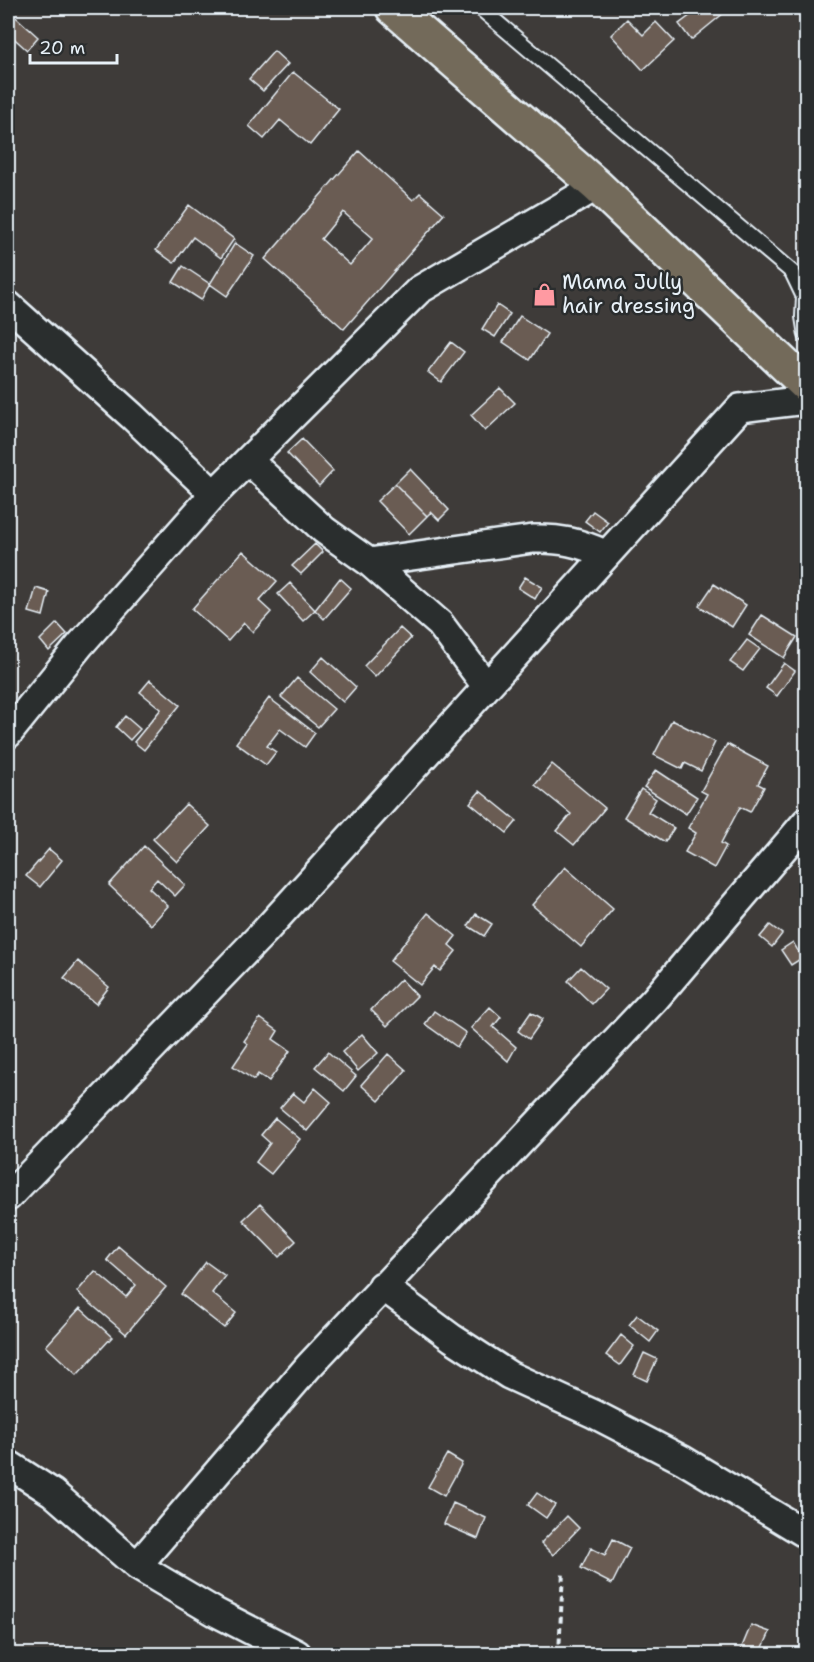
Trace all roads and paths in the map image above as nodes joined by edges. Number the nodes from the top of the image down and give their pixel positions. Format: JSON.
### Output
{"nodes":[{"id":1,"x":393,"y":8,"type":"edge"},
{"id":2,"x":480,"y":8,"type":"edge"},
{"id":3,"x":597,"y":186,"type":"junction"},
{"id":4,"x":8,"y":305,"type":"edge"},
{"id":5,"x":807,"y":335,"type":"edge"},
{"id":6,"x":807,"y":385,"type":"edge"},
{"id":7,"x":807,"y":400,"type":"edge"},
{"id":8,"x":249,"y":461,"type":"junction"},
{"id":9,"x":214,"y":494,"type":"junction"},
{"id":10,"x":605,"y":554,"type":"junction"},
{"id":11,"x":369,"y":562,"type":"junction"},
{"id":12,"x":486,"y":686,"type":"junction"},
{"id":13,"x":8,"y":734,"type":"edge"},
{"id":14,"x":807,"y":822,"type":"edge"},
{"id":15,"x":8,"y":1197,"type":"edge"},
{"id":16,"x":382,"y":1286,"type":"junction"},
{"id":17,"x":8,"y":1464,"type":"edge"},
{"id":18,"x":807,"y":1534,"type":"edge"},
{"id":19,"x":137,"y":1566,"type":"junction"},
{"id":20,"x":563,"y":1571,"type":"dead end"},
{"id":21,"x":297,"y":1654,"type":"edge"},
{"id":22,"x":559,"y":1654,"type":"edge"}],
"edges":[{"from":1,"to":3,"type":"highway"},
{"from":2,"to":5,"type":"lane"},
{"from":3,"to":6,"type":"highway"},
{"from":3,"to":8,"type":"street"},
{"from":4,"to":9,"type":"street"},
{"from":7,"to":10,"type":"street"},
{"from":8,"to":9,"type":"street"},
{"from":8,"to":11,"type":"street"},
{"from":9,"to":13,"type":"street"},
{"from":10,"to":11,"type":"street"},
{"from":10,"to":12,"type":"street"},
{"from":11,"to":12,"type":"street"},
{"from":12,"to":15,"type":"street"},
{"from":14,"to":16,"type":"street"},
{"from":16,"to":18,"type":"street"},
{"from":16,"to":19,"type":"street"},
{"from":17,"to":19,"type":"street"},
{"from":19,"to":21,"type":"street"},
{"from":20,"to":22,"type":"path"}]}
